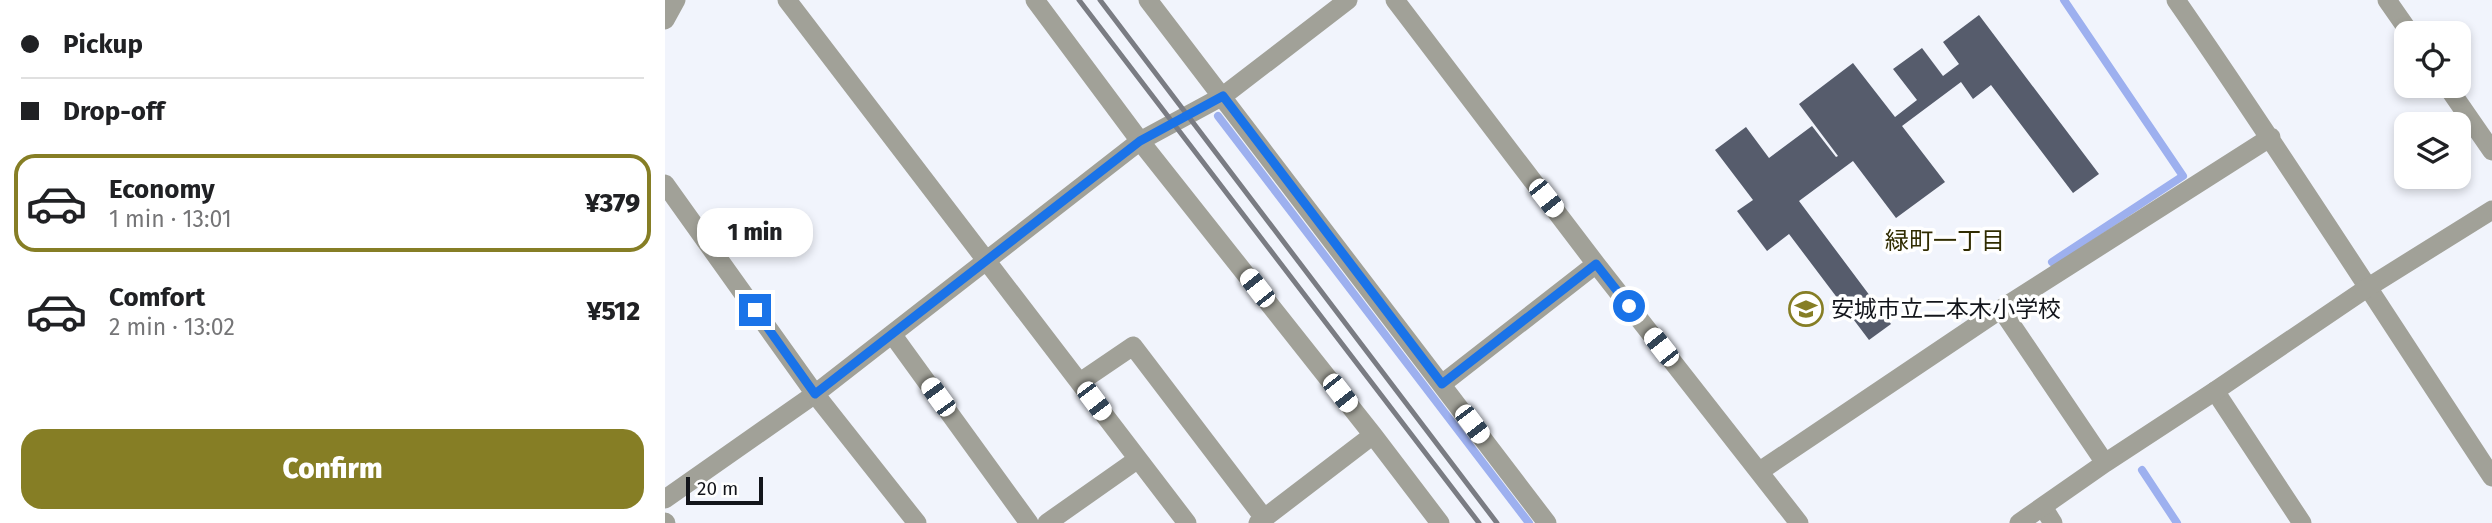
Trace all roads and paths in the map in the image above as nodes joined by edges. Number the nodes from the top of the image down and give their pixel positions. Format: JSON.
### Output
{"nodes":[{"id":1,"x":676,"y":0,"type":"edge"},
{"id":2,"x":787,"y":0,"type":"edge"},
{"id":3,"x":1035,"y":0,"type":"edge"},
{"id":4,"x":1148,"y":0,"type":"edge"},
{"id":5,"x":1348,"y":0,"type":"edge"},
{"id":6,"x":1395,"y":0,"type":"edge"},
{"id":7,"x":2176,"y":0,"type":"edge"},
{"id":8,"x":2387,"y":0,"type":"edge"},
{"id":9,"x":665,"y":20,"type":"edge"},
{"id":10,"x":2402,"y":21,"type":"edge"},
{"id":11,"x":1223,"y":96,"type":"junction"},
{"id":12,"x":2455,"y":98,"type":"edge"},
{"id":13,"x":2271,"y":137,"type":"junction"},
{"id":14,"x":1140,"y":141,"type":"junction"},
{"id":15,"x":2492,"y":150,"type":"edge"},
{"id":16,"x":665,"y":184,"type":"edge"},
{"id":17,"x":2492,"y":211,"type":"edge"},
{"id":18,"x":986,"y":259,"type":"junction"},
{"id":19,"x":1596,"y":264,"type":"junction"},
{"id":20,"x":2367,"y":288,"type":"junction"},
{"id":21,"x":2001,"y":309,"type":"junction"},
{"id":22,"x":892,"y":334,"type":"junction"},
{"id":23,"x":1080,"y":382,"type":"junction"},
{"id":24,"x":1442,"y":384,"type":"junction"},
{"id":25,"x":2215,"y":391,"type":"junction"},
{"id":26,"x":815,"y":394,"type":"junction"},
{"id":27,"x":1373,"y":435,"type":"junction"},
{"id":28,"x":1138,"y":459,"type":"junction"},
{"id":29,"x":2105,"y":463,"type":"junction"},
{"id":30,"x":1760,"y":471,"type":"junction"},
{"id":31,"x":2492,"y":477,"type":"edge"},
{"id":32,"x":665,"y":499,"type":"edge"},
{"id":33,"x":2048,"y":515,"type":"edge"},
{"id":34,"x":1261,"y":521,"type":"edge"},
{"id":35,"x":917,"y":523,"type":"edge"},
{"id":36,"x":1029,"y":523,"type":"edge"},
{"id":37,"x":1047,"y":523,"type":"edge"},
{"id":38,"x":1187,"y":523,"type":"edge"},
{"id":39,"x":1440,"y":523,"type":"edge"},
{"id":40,"x":1547,"y":523,"type":"edge"},
{"id":41,"x":1799,"y":523,"type":"edge"},
{"id":42,"x":2019,"y":523,"type":"edge"},
{"id":43,"x":2302,"y":523,"type":"edge"}],
"edges":[{"from":1,"to":9,"type":"street"},
{"from":2,"to":18,"type":"street"},
{"from":3,"to":14,"type":"street"},
{"from":4,"to":11,"type":"street"},
{"from":5,"to":11,"type":"street"},
{"from":6,"to":19,"type":"street"},
{"from":7,"to":13,"type":"street"},
{"from":8,"to":10,"type":"street"},
{"from":11,"to":14,"type":"street"},
{"from":11,"to":24,"type":"street"},
{"from":12,"to":15,"type":"street"},
{"from":13,"to":20,"type":"street"},
{"from":13,"to":21,"type":"street"},
{"from":14,"to":18,"type":"street"},
{"from":14,"to":27,"type":"street"},
{"from":16,"to":26,"type":"street"},
{"from":17,"to":20,"type":"street"},
{"from":18,"to":22,"type":"street"},
{"from":18,"to":23,"type":"street"},
{"from":19,"to":24,"type":"street"},
{"from":19,"to":30,"type":"street"},
{"from":20,"to":25,"type":"street"},
{"from":20,"to":31,"type":"street"},
{"from":21,"to":29,"type":"street"},
{"from":21,"to":30,"type":"street"},
{"from":22,"to":26,"type":"street"},
{"from":22,"to":36,"type":"street"},
{"from":23,"to":28,"type":"street"},
{"from":23,"to":34,"type":"street"},
{"from":24,"to":40,"type":"street"},
{"from":25,"to":29,"type":"street"},
{"from":25,"to":43,"type":"street"},
{"from":26,"to":32,"type":"street"},
{"from":26,"to":35,"type":"street"},
{"from":27,"to":34,"type":"street"},
{"from":27,"to":39,"type":"street"},
{"from":28,"to":37,"type":"street"},
{"from":28,"to":38,"type":"street"},
{"from":29,"to":33,"type":"street"},
{"from":30,"to":41,"type":"street"},
{"from":33,"to":42,"type":"street"}]}
